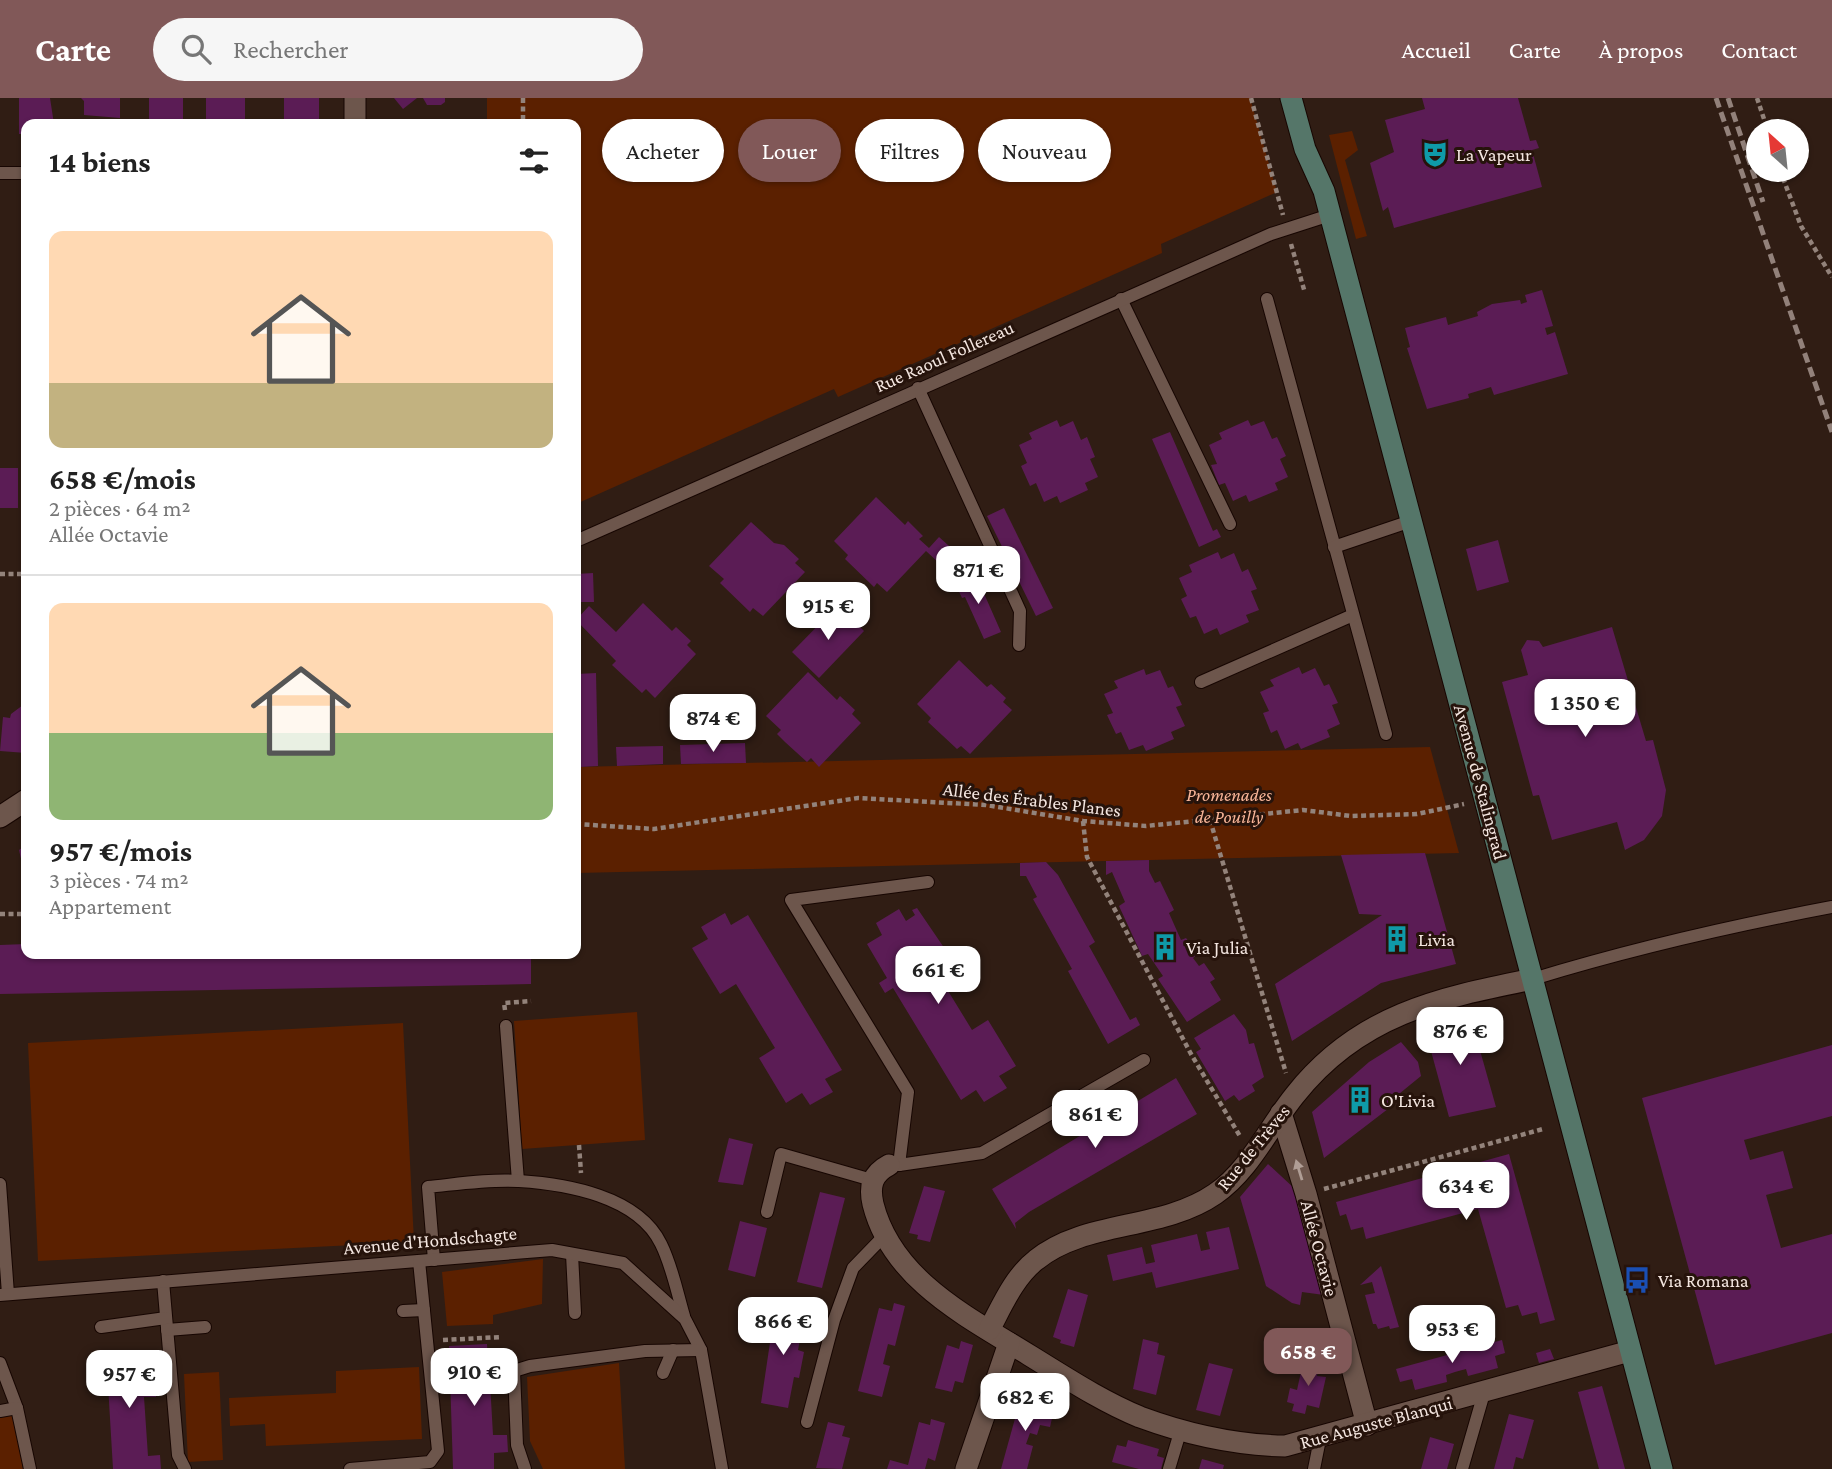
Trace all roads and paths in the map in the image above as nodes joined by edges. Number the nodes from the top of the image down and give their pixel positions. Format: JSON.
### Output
{"nodes":[{"id":1,"x":355,"y":98,"type":"edge"},
{"id":2,"x":523,"y":98,"type":"edge"},
{"id":3,"x":1251,"y":98,"type":"edge"},
{"id":4,"x":1291,"y":98,"type":"edge"},
{"id":5,"x":1757,"y":98,"type":"edge"},
{"id":6,"x":355,"y":119,"type":"edge"},
{"id":7,"x":523,"y":119,"type":"edge"},
{"id":8,"x":1764,"y":119,"type":"edge"},
{"id":9,"x":0,"y":173,"type":"edge"},
{"id":10,"x":21,"y":173,"type":"edge"},
{"id":11,"x":1784,"y":182,"type":"edge"},
{"id":12,"x":1330,"y":215,"type":"junction"},
{"id":13,"x":1287,"y":229,"type":"junction"},
{"id":14,"x":1832,"y":277,"type":"edge"},
{"id":15,"x":1305,"y":293,"type":"dead end"},
{"id":16,"x":1121,"y":299,"type":"junction"},
{"id":17,"x":1267,"y":299,"type":"dead end"},
{"id":18,"x":919,"y":388,"type":"junction"},
{"id":19,"x":1411,"y":521,"type":"junction"},
{"id":20,"x":1230,"y":524,"type":"dead end"},
{"id":21,"x":581,"y":539,"type":"edge"},
{"id":22,"x":1334,"y":547,"type":"junction"},
{"id":23,"x":0,"y":574,"type":"edge"},
{"id":24,"x":21,"y":574,"type":"edge"},
{"id":25,"x":1353,"y":615,"type":"junction"},
{"id":26,"x":1019,"y":645,"type":"dead end"},
{"id":27,"x":1201,"y":682,"type":"dead end"},
{"id":28,"x":1387,"y":734,"type":"dead end"},
{"id":29,"x":1485,"y":800,"type":"junction"},
{"id":30,"x":21,"y":803,"type":"edge"},
{"id":31,"x":0,"y":817,"type":"edge"},
{"id":32,"x":1210,"y":820,"type":"junction"},
{"id":33,"x":1083,"y":821,"type":"junction"},
{"id":34,"x":581,"y":824,"type":"edge"},
{"id":35,"x":928,"y":882,"type":"dead end"},
{"id":36,"x":1832,"y":907,"type":"edge"},
{"id":37,"x":0,"y":914,"type":"edge"},
{"id":38,"x":21,"y":914,"type":"edge"},
{"id":39,"x":1533,"y":979,"type":"junction"},
{"id":40,"x":531,"y":1001,"type":"dead end"},
{"id":41,"x":504,"y":1003,"type":"dead end"},
{"id":42,"x":506,"y":1026,"type":"dead end"},
{"id":43,"x":1144,"y":1060,"type":"dead end"},
{"id":44,"x":1296,"y":1093,"type":"junction"},
{"id":45,"x":1281,"y":1113,"type":"junction"},
{"id":46,"x":1543,"y":1129,"type":"dead end"},
{"id":47,"x":579,"y":1145,"type":"dead end"},
{"id":48,"x":1252,"y":1154,"type":"junction"},
{"id":49,"x":894,"y":1165,"type":"junction"},
{"id":50,"x":872,"y":1180,"type":"junction"},
{"id":51,"x":519,"y":1181,"type":"junction"},
{"id":52,"x":0,"y":1184,"type":"edge"},
{"id":53,"x":582,"y":1191,"type":"junction"},
{"id":54,"x":1306,"y":1194,"type":"junction"},
{"id":55,"x":766,"y":1212,"type":"dead end"},
{"id":56,"x":884,"y":1236,"type":"junction"},
{"id":57,"x":572,"y":1254,"type":"junction"},
{"id":58,"x":434,"y":1260,"type":"junction"},
{"id":59,"x":419,"y":1261,"type":"junction"},
{"id":60,"x":163,"y":1281,"type":"junction"},
{"id":61,"x":4,"y":1294,"type":"edge"},
{"id":62,"x":424,"y":1310,"type":"junction"},
{"id":63,"x":403,"y":1311,"type":"dead end"},
{"id":64,"x":576,"y":1313,"type":"dead end"},
{"id":65,"x":685,"y":1319,"type":"junction"},
{"id":66,"x":167,"y":1324,"type":"junction"},
{"id":67,"x":101,"y":1326,"type":"dead end"},
{"id":68,"x":205,"y":1327,"type":"dead end"},
{"id":69,"x":989,"y":1330,"type":"junction"},
{"id":70,"x":502,"y":1336,"type":"dead end"},
{"id":71,"x":427,"y":1341,"type":"junction"},
{"id":72,"x":1009,"y":1343,"type":"junction"},
{"id":73,"x":673,"y":1350,"type":"junction"},
{"id":74,"x":701,"y":1350,"type":"junction"},
{"id":75,"x":1630,"y":1351,"type":"junction"},
{"id":76,"x":0,"y":1363,"type":"edge"},
{"id":77,"x":663,"y":1373,"type":"dead end"},
{"id":78,"x":1484,"y":1393,"type":"junction"},
{"id":79,"x":17,"y":1408,"type":"junction"},
{"id":80,"x":0,"y":1411,"type":"edge"},
{"id":81,"x":807,"y":1422,"type":"dead end"},
{"id":82,"x":1367,"y":1425,"type":"junction"},
{"id":83,"x":1181,"y":1429,"type":"junction"},
{"id":84,"x":1320,"y":1438,"type":"junction"},
{"id":85,"x":30,"y":1469,"type":"edge"},
{"id":86,"x":185,"y":1469,"type":"edge"},
{"id":87,"x":350,"y":1469,"type":"edge"},
{"id":88,"x":525,"y":1469,"type":"edge"},
{"id":89,"x":722,"y":1469,"type":"edge"},
{"id":90,"x":966,"y":1469,"type":"edge"},
{"id":91,"x":1169,"y":1469,"type":"edge"},
{"id":92,"x":1314,"y":1469,"type":"edge"},
{"id":93,"x":1462,"y":1469,"type":"edge"},
{"id":94,"x":1662,"y":1469,"type":"edge"}],
"edges":[{"from":1,"to":6,"type":"street"},
{"from":2,"to":7,"type":"path"},
{"from":3,"to":13,"type":"path"},
{"from":4,"to":12,"type":"street","name":"Avenue de Stalingrad"},
{"from":5,"to":8,"type":"path"},
{"from":9,"to":10,"type":"lane"},
{"from":11,"to":14,"type":"path"},
{"from":12,"to":13,"type":"lane","name":"Rue Raoul Follereau"},
{"from":12,"to":19,"type":"street","name":"Avenue de Stalingrad"},
{"from":13,"to":15,"type":"path"},
{"from":13,"to":16,"type":"lane","name":"Rue Raoul Follereau"},
{"from":16,"to":18,"type":"lane","name":"Rue Raoul Follereau"},
{"from":16,"to":20,"type":"lane"},
{"from":17,"to":22,"type":"lane"},
{"from":18,"to":21,"type":"lane","name":"Rue Raoul Follereau"},
{"from":18,"to":26,"type":"lane"},
{"from":19,"to":22,"type":"lane"},
{"from":19,"to":29,"type":"street","name":"Avenue de Stalingrad"},
{"from":22,"to":25,"type":"lane"},
{"from":23,"to":24,"type":"path"},
{"from":25,"to":27,"type":"lane"},
{"from":25,"to":28,"type":"lane"},
{"from":29,"to":32,"type":"path","name":"Allée des Érables Planes"},
{"from":29,"to":39,"type":"street","name":"Avenue de Stalingrad"},
{"from":30,"to":31,"type":"street"},
{"from":32,"to":33,"type":"path","name":"Allée des Érables Planes"},
{"from":32,"to":44,"type":"path"},
{"from":33,"to":34,"type":"path","name":"Allée des Érables Planes"},
{"from":33,"to":48,"type":"path"},
{"from":35,"to":49,"type":"lane"},
{"from":36,"to":39,"type":"lane"},
{"from":37,"to":38,"type":"path"},
{"from":39,"to":44,"type":"street","name":"Rue de Trèves"},
{"from":39,"to":75,"type":"street","name":"Avenue de Stalingrad"},
{"from":40,"to":41,"type":"path"},
{"from":42,"to":51,"type":"lane"},
{"from":43,"to":49,"type":"lane"},
{"from":44,"to":45,"type":"street","name":"Rue de Trèves"},
{"from":45,"to":48,"type":"street","name":"Rue de Trèves"},
{"from":54,"to":45,"type":"street","name":"Allée Octavie","one_way":true},
{"from":46,"to":54,"type":"path"},
{"from":47,"to":53,"type":"path"},
{"from":48,"to":69,"type":"street","name":"Rue de Trèves"},
{"from":49,"to":50,"type":"street"},
{"from":50,"to":55,"type":"lane"},
{"from":50,"to":56,"type":"street","name":"Rue Auguste Blanqui"},
{"from":51,"to":53,"type":"lane"},
{"from":51,"to":58,"type":"lane"},
{"from":52,"to":61,"type":"lane"},
{"from":53,"to":65,"type":"lane"},
{"from":54,"to":82,"type":"street","name":"Allée Octavie"},
{"from":56,"to":69,"type":"street","name":"Rue Auguste Blanqui"},
{"from":56,"to":81,"type":"lane"},
{"from":57,"to":58,"type":"lane","name":"Avenue d'Hondschagte"},
{"from":57,"to":64,"type":"lane"},
{"from":57,"to":65,"type":"lane","name":"Avenue d'Hondschagte"},
{"from":58,"to":59,"type":"lane","name":"Avenue d'Hondschagte"},
{"from":59,"to":60,"type":"lane","name":"Avenue d'Hondschagte"},
{"from":59,"to":62,"type":"lane"},
{"from":60,"to":61,"type":"lane","name":"Avenue d'Hondschagte"},
{"from":60,"to":66,"type":"lane"},
{"from":62,"to":63,"type":"lane"},
{"from":62,"to":71,"type":"lane"},
{"from":65,"to":74,"type":"lane","name":"Avenue d'Hondschagte"},
{"from":66,"to":67,"type":"lane"},
{"from":66,"to":68,"type":"lane"},
{"from":66,"to":86,"type":"lane"},
{"from":69,"to":72,"type":"street","name":"Rue Auguste Blanqui"},
{"from":70,"to":71,"type":"path"},
{"from":71,"to":87,"type":"lane"},
{"from":72,"to":83,"type":"street","name":"Rue Auguste Blanqui"},
{"from":72,"to":90,"type":"street"},
{"from":73,"to":74,"type":"lane"},
{"from":73,"to":77,"type":"lane"},
{"from":73,"to":88,"type":"lane"},
{"from":74,"to":89,"type":"lane","name":"Avenue d'Hondschagte"},
{"from":75,"to":78,"type":"street","name":"Rue Auguste Blanqui"},
{"from":75,"to":94,"type":"street","name":"Avenue de Stalingrad"},
{"from":76,"to":79,"type":"lane"},
{"from":78,"to":82,"type":"street","name":"Rue Auguste Blanqui"},
{"from":78,"to":93,"type":"lane"},
{"from":79,"to":80,"type":"lane"},
{"from":79,"to":85,"type":"lane"},
{"from":82,"to":84,"type":"street","name":"Rue Auguste Blanqui"},
{"from":83,"to":84,"type":"street","name":"Rue Auguste Blanqui"},
{"from":83,"to":91,"type":"lane"},
{"from":84,"to":92,"type":"lane"}]}
